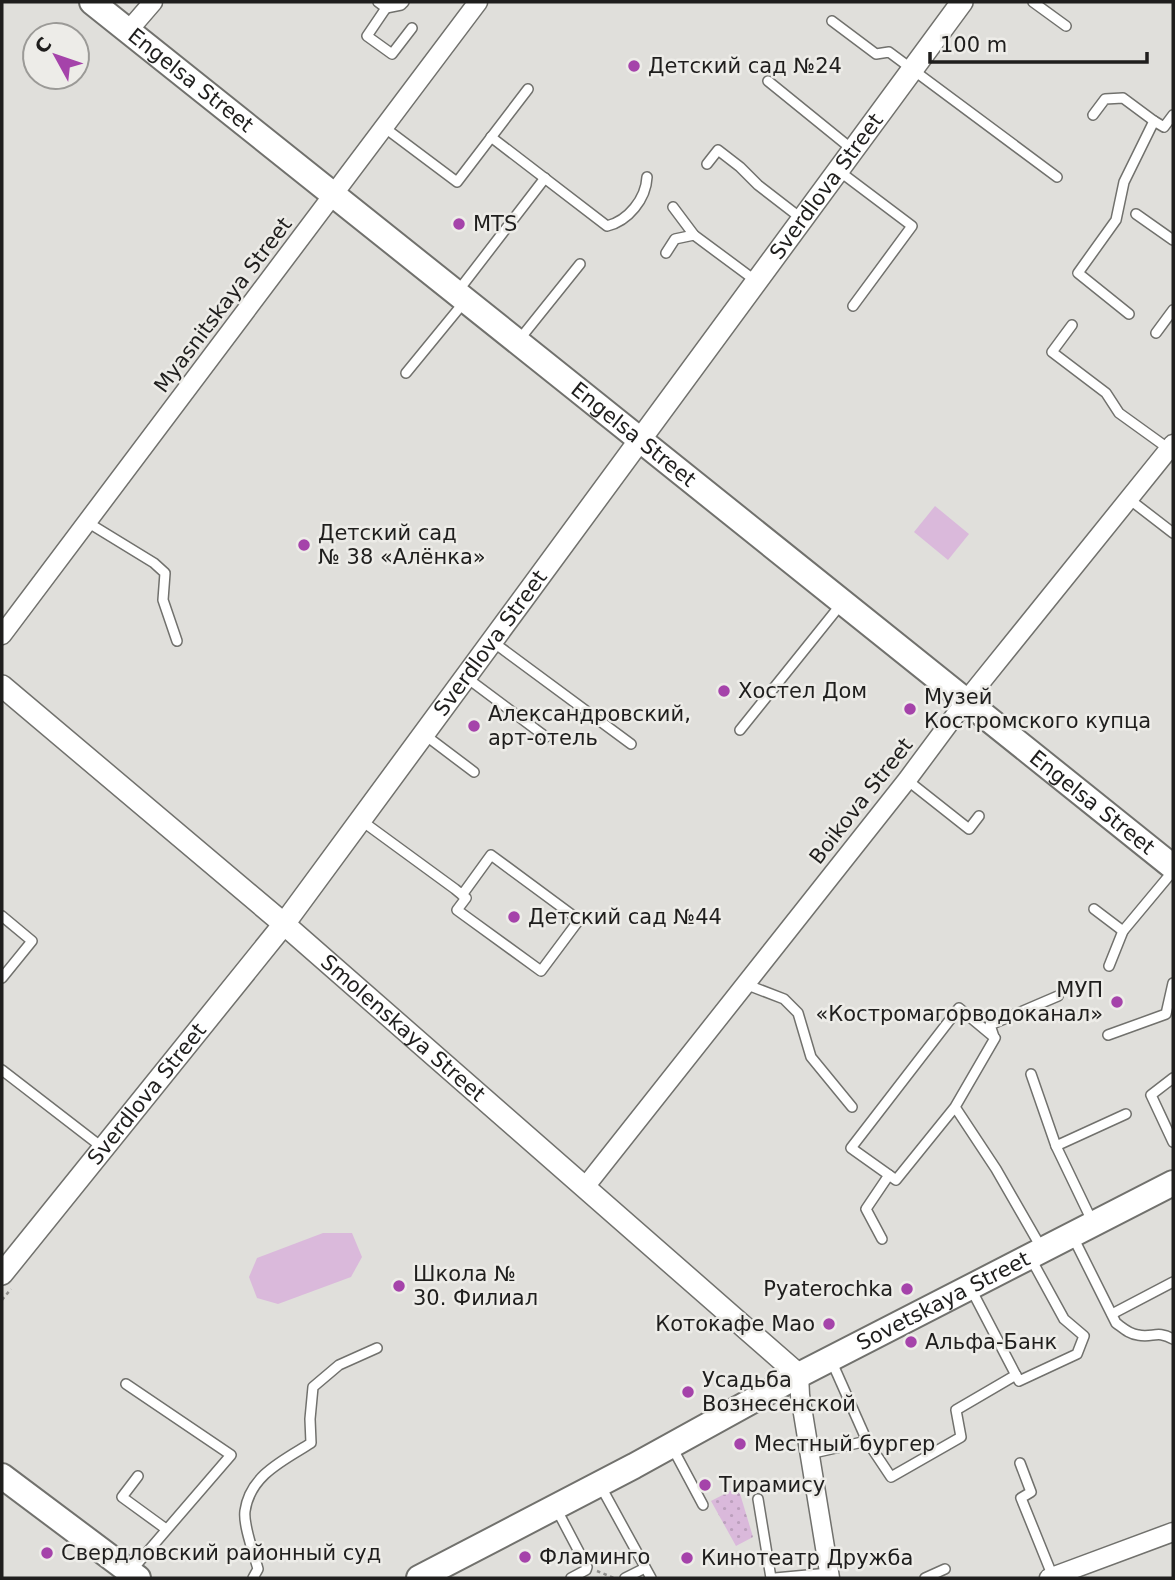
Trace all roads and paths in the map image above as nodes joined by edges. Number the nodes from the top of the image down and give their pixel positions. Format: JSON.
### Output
{"nodes":[{"id":1,"x":92,"y":2,"type":"edge"},
{"id":2,"x":153,"y":2,"type":"edge"},
{"id":3,"x":404,"y":2,"type":"edge"},
{"id":4,"x":478,"y":2,"type":"edge"},
{"id":5,"x":962,"y":2,"type":"edge"},
{"id":6,"x":1033,"y":2,"type":"edge"},
{"id":7,"x":382,"y":5,"type":"edge"},
{"id":8,"x":832,"y":21,"type":"dead end"},
{"id":9,"x":1066,"y":26,"type":"dead end"},
{"id":10,"x":412,"y":28,"type":"dead end"},
{"id":11,"x":128,"y":31,"type":"junction"},
{"id":12,"x":912,"y":70,"type":"junction"},
{"id":13,"x":768,"y":81,"type":"dead end"},
{"id":14,"x":528,"y":89,"type":"dead end"},
{"id":15,"x":1093,"y":115,"type":"dead end"},
{"id":16,"x":1173,"y":115,"type":"edge"},
{"id":17,"x":1154,"y":121,"type":"junction"},
{"id":18,"x":385,"y":128,"type":"junction"},
{"id":19,"x":491,"y":137,"type":"junction"},
{"id":20,"x":853,"y":150,"type":"junction"},
{"id":21,"x":707,"y":164,"type":"dead end"},
{"id":22,"x":838,"y":170,"type":"junction"},
{"id":23,"x":647,"y":177,"type":"dead end"},
{"id":24,"x":1057,"y":177,"type":"dead end"},
{"id":25,"x":545,"y":178,"type":"junction"},
{"id":26,"x":334,"y":196,"type":"junction"},
{"id":27,"x":673,"y":207,"type":"dead end"},
{"id":28,"x":1136,"y":214,"type":"dead end"},
{"id":29,"x":802,"y":219,"type":"junction"},
{"id":30,"x":694,"y":235,"type":"junction"},
{"id":31,"x":1173,"y":240,"type":"edge"},
{"id":32,"x":666,"y":253,"type":"dead end"},
{"id":33,"x":580,"y":264,"type":"dead end"},
{"id":34,"x":756,"y":281,"type":"junction"},
{"id":35,"x":461,"y":296,"type":"junction"},
{"id":36,"x":853,"y":306,"type":"dead end"},
{"id":37,"x":1173,"y":310,"type":"edge"},
{"id":38,"x":1129,"y":314,"type":"dead end"},
{"id":39,"x":1072,"y":325,"type":"dead end"},
{"id":40,"x":1156,"y":333,"type":"dead end"},
{"id":41,"x":518,"y":342,"type":"junction"},
{"id":42,"x":406,"y":373,"type":"dead end"},
{"id":43,"x":640,"y":438,"type":"junction"},
{"id":44,"x":1170,"y":453,"type":"edge"},
{"id":45,"x":1129,"y":499,"type":"junction"},
{"id":46,"x":87,"y":522,"type":"junction"},
{"id":47,"x":1173,"y":533,"type":"edge"},
{"id":48,"x":842,"y":602,"type":"junction"},
{"id":49,"x":2,"y":635,"type":"edge"},
{"id":50,"x":177,"y":641,"type":"dead end"},
{"id":51,"x":492,"y":641,"type":"junction"},
{"id":52,"x":466,"y":676,"type":"junction"},
{"id":53,"x":2,"y":686,"type":"edge"},
{"id":54,"x":965,"y":702,"type":"junction"},
{"id":55,"x":740,"y":730,"type":"dead end"},
{"id":56,"x":423,"y":734,"type":"junction"},
{"id":57,"x":546,"y":737,"type":"dead end"},
{"id":58,"x":631,"y":744,"type":"dead end"},
{"id":59,"x":474,"y":772,"type":"dead end"},
{"id":60,"x":907,"y":780,"type":"junction"},
{"id":61,"x":979,"y":816,"type":"dead end"},
{"id":62,"x":360,"y":820,"type":"junction"},
{"id":63,"x":1173,"y":869,"type":"edge"},
{"id":64,"x":462,"y":895,"type":"junction"},
{"id":65,"x":1094,"y":909,"type":"dead end"},
{"id":66,"x":2,"y":916,"type":"edge"},
{"id":67,"x":284,"y":923,"type":"junction"},
{"id":68,"x":1123,"y":931,"type":"junction"},
{"id":69,"x":1109,"y":965,"type":"dead end"},
{"id":70,"x":2,"y":978,"type":"edge"},
{"id":71,"x":1173,"y":982,"type":"edge"},
{"id":72,"x":745,"y":984,"type":"junction"},
{"id":73,"x":1058,"y":996,"type":"dead end"},
{"id":74,"x":1108,"y":1035,"type":"dead end"},
{"id":75,"x":995,"y":1038,"type":"junction"},
{"id":76,"x":2,"y":1070,"type":"edge"},
{"id":77,"x":1031,"y":1074,"type":"dead end"},
{"id":78,"x":1173,"y":1079,"type":"edge"},
{"id":79,"x":852,"y":1107,"type":"dead end"},
{"id":80,"x":955,"y":1107,"type":"junction"},
{"id":81,"x":1126,"y":1114,"type":"dead end"},
{"id":82,"x":1173,"y":1142,"type":"edge"},
{"id":83,"x":1056,"y":1146,"type":"junction"},
{"id":84,"x":104,"y":1149,"type":"junction"},
{"id":85,"x":889,"y":1175,"type":"junction"},
{"id":86,"x":1173,"y":1183,"type":"edge"},
{"id":87,"x":585,"y":1187,"type":"junction"},
{"id":88,"x":1083,"y":1230,"type":"junction"},
{"id":89,"x":882,"y":1238,"type":"dead end"},
{"id":90,"x":1037,"y":1253,"type":"junction"},
{"id":91,"x":2,"y":1274,"type":"edge"},
{"id":92,"x":1173,"y":1282,"type":"edge"},
{"id":93,"x":970,"y":1287,"type":"junction"},
{"id":94,"x":1112,"y":1314,"type":"junction"},
{"id":95,"x":1173,"y":1339,"type":"edge"},
{"id":96,"x":377,"y":1348,"type":"dead end"},
{"id":97,"x":831,"y":1358,"type":"junction"},
{"id":98,"x":799,"y":1375,"type":"junction"},
{"id":99,"x":1016,"y":1375,"type":"junction"},
{"id":100,"x":126,"y":1384,"type":"dead end"},
{"id":101,"x":867,"y":1441,"type":"junction"},
{"id":102,"x":671,"y":1445,"type":"junction"},
{"id":103,"x":810,"y":1454,"type":"junction"},
{"id":104,"x":1020,"y":1463,"type":"dead end"},
{"id":105,"x":138,"y":1475,"type":"dead end"},
{"id":106,"x":2,"y":1476,"type":"edge"},
{"id":107,"x":599,"y":1484,"type":"junction"},
{"id":108,"x":758,"y":1499,"type":"dead end"},
{"id":109,"x":703,"y":1506,"type":"dead end"},
{"id":110,"x":555,"y":1507,"type":"junction"},
{"id":111,"x":166,"y":1529,"type":"junction"},
{"id":112,"x":1173,"y":1532,"type":"edge"},
{"id":113,"x":587,"y":1567,"type":"junction"},
{"id":114,"x":645,"y":1568,"type":"junction"},
{"id":115,"x":945,"y":1569,"type":"dead end"},
{"id":116,"x":134,"y":1575,"type":"edge"},
{"id":117,"x":829,"y":1576,"type":"edge"},
{"id":118,"x":253,"y":1578,"type":"edge"},
{"id":119,"x":419,"y":1578,"type":"edge"},
{"id":120,"x":571,"y":1578,"type":"edge"},
{"id":121,"x":615,"y":1578,"type":"edge"},
{"id":122,"x":625,"y":1578,"type":"edge"},
{"id":123,"x":651,"y":1578,"type":"edge"},
{"id":124,"x":773,"y":1578,"type":"edge"},
{"id":125,"x":925,"y":1578,"type":"edge"},
{"id":126,"x":1051,"y":1578,"type":"edge"}],
"edges":[{"from":1,"to":11,"type":"main road","name":"Engelsa Street"},
{"from":2,"to":11,"type":"street"},
{"from":3,"to":7,"type":"lane"},
{"from":4,"to":18,"type":"street","name":"Myasnitskaya Street"},
{"from":5,"to":12,"type":"street","name":"Sverdlova Street"},
{"from":6,"to":9,"type":"lane"},
{"from":7,"to":10,"type":"lane"},
{"from":8,"to":12,"type":"lane"},
{"from":11,"to":26,"type":"main road","name":"Engelsa Street"},
{"from":12,"to":20,"type":"street","name":"Sverdlova Street"},
{"from":12,"to":24,"type":"lane"},
{"from":13,"to":20,"type":"lane"},
{"from":14,"to":19,"type":"lane"},
{"from":15,"to":17,"type":"lane"},
{"from":16,"to":17,"type":"lane"},
{"from":17,"to":38,"type":"lane"},
{"from":18,"to":19,"type":"lane"},
{"from":18,"to":26,"type":"street","name":"Myasnitskaya Street"},
{"from":19,"to":25,"type":"lane"},
{"from":20,"to":22,"type":"street","name":"Sverdlova Street"},
{"from":21,"to":29,"type":"lane"},
{"from":22,"to":29,"type":"street","name":"Sverdlova Street"},
{"from":22,"to":36,"type":"lane"},
{"from":23,"to":25,"type":"lane"},
{"from":25,"to":35,"type":"lane"},
{"from":26,"to":35,"type":"main road","name":"Engelsa Street"},
{"from":26,"to":46,"type":"street","name":"Myasnitskaya Street"},
{"from":27,"to":30,"type":"lane"},
{"from":28,"to":31,"type":"lane"},
{"from":29,"to":34,"type":"street","name":"Sverdlova Street"},
{"from":30,"to":32,"type":"lane"},
{"from":30,"to":34,"type":"lane"},
{"from":33,"to":41,"type":"lane"},
{"from":34,"to":43,"type":"street","name":"Sverdlova Street"},
{"from":35,"to":41,"type":"main road","name":"Engelsa Street"},
{"from":35,"to":42,"type":"lane"},
{"from":37,"to":40,"type":"lane"},
{"from":39,"to":44,"type":"lane"},
{"from":41,"to":43,"type":"main road","name":"Engelsa Street"},
{"from":43,"to":48,"type":"main road","name":"Engelsa Street"},
{"from":43,"to":51,"type":"street","name":"Sverdlova Street"},
{"from":44,"to":45,"type":"street","name":"Boikova Street"},
{"from":45,"to":47,"type":"lane"},
{"from":45,"to":54,"type":"street","name":"Boikova Street"},
{"from":46,"to":49,"type":"street","name":"Myasnitskaya Street"},
{"from":46,"to":50,"type":"lane"},
{"from":48,"to":54,"type":"main road","name":"Engelsa Street"},
{"from":48,"to":55,"type":"lane"},
{"from":51,"to":52,"type":"street","name":"Sverdlova Street"},
{"from":51,"to":58,"type":"lane"},
{"from":52,"to":56,"type":"street","name":"Sverdlova Street"},
{"from":52,"to":57,"type":"lane"},
{"from":53,"to":67,"type":"street","name":"Smolenskaya Street"},
{"from":54,"to":60,"type":"street","name":"Boikova Street"},
{"from":54,"to":63,"type":"main road","name":"Engelsa Street"},
{"from":56,"to":59,"type":"lane"},
{"from":56,"to":62,"type":"street","name":"Sverdlova Street"},
{"from":60,"to":61,"type":"lane"},
{"from":60,"to":72,"type":"street","name":"Boikova Street"},
{"from":62,"to":64,"type":"lane"},
{"from":62,"to":67,"type":"street","name":"Sverdlova Street"},
{"from":63,"to":68,"type":"lane"},
{"from":64,"to":64,"type":"lane"},
{"from":65,"to":68,"type":"lane"},
{"from":66,"to":70,"type":"lane"},
{"from":67,"to":84,"type":"street","name":"Sverdlova Street"},
{"from":67,"to":87,"type":"street","name":"Smolenskaya Street"},
{"from":68,"to":69,"type":"lane"},
{"from":71,"to":74,"type":"lane"},
{"from":72,"to":79,"type":"lane"},
{"from":72,"to":87,"type":"street","name":"Boikova Street"},
{"from":73,"to":75,"type":"lane"},
{"from":75,"to":80,"type":"lane"},
{"from":75,"to":85,"type":"lane"},
{"from":76,"to":84,"type":"lane"},
{"from":77,"to":83,"type":"lane"},
{"from":78,"to":82,"type":"lane"},
{"from":80,"to":85,"type":"lane"},
{"from":80,"to":90,"type":"lane"},
{"from":81,"to":83,"type":"lane"},
{"from":83,"to":88,"type":"lane"},
{"from":84,"to":91,"type":"street","name":"Sverdlova Street"},
{"from":85,"to":89,"type":"lane"},
{"from":86,"to":88,"type":"main road","name":"Sovetskaya Street"},
{"from":87,"to":98,"type":"street","name":"Smolenskaya Street"},
{"from":88,"to":90,"type":"main road","name":"Sovetskaya Street"},
{"from":88,"to":94,"type":"lane"},
{"from":90,"to":93,"type":"main road","name":"Sovetskaya Street"},
{"from":90,"to":99,"type":"lane"},
{"from":92,"to":94,"type":"lane"},
{"from":93,"to":97,"type":"main road","name":"Sovetskaya Street"},
{"from":93,"to":99,"type":"lane"},
{"from":94,"to":95,"type":"lane"},
{"from":96,"to":118,"type":"lane"},
{"from":97,"to":98,"type":"main road","name":"Sovetskaya Street"},
{"from":97,"to":101,"type":"lane"},
{"from":98,"to":102,"type":"main road","name":"Sovetskaya Street"},
{"from":98,"to":103,"type":"street"},
{"from":99,"to":101,"type":"lane"},
{"from":100,"to":111,"type":"lane"},
{"from":101,"to":103,"type":"lane"},
{"from":102,"to":107,"type":"main road","name":"Sovetskaya Street"},
{"from":102,"to":109,"type":"lane"},
{"from":103,"to":117,"type":"street"},
{"from":104,"to":126,"type":"lane"},
{"from":105,"to":111,"type":"lane"},
{"from":106,"to":116,"type":"main road"},
{"from":107,"to":110,"type":"main road","name":"Sovetskaya Street"},
{"from":107,"to":114,"type":"lane"},
{"from":108,"to":124,"type":"lane"},
{"from":110,"to":113,"type":"lane"},
{"from":110,"to":119,"type":"main road","name":"Sovetskaya Street"},
{"from":111,"to":116,"type":"lane"},
{"from":112,"to":126,"type":"street"},
{"from":113,"to":120,"type":"lane"},
{"from":113,"to":121,"type":"path"},
{"from":114,"to":122,"type":"lane"},
{"from":114,"to":123,"type":"lane"},
{"from":115,"to":125,"type":"lane"},
{"from":117,"to":124,"type":"lane"}]}
